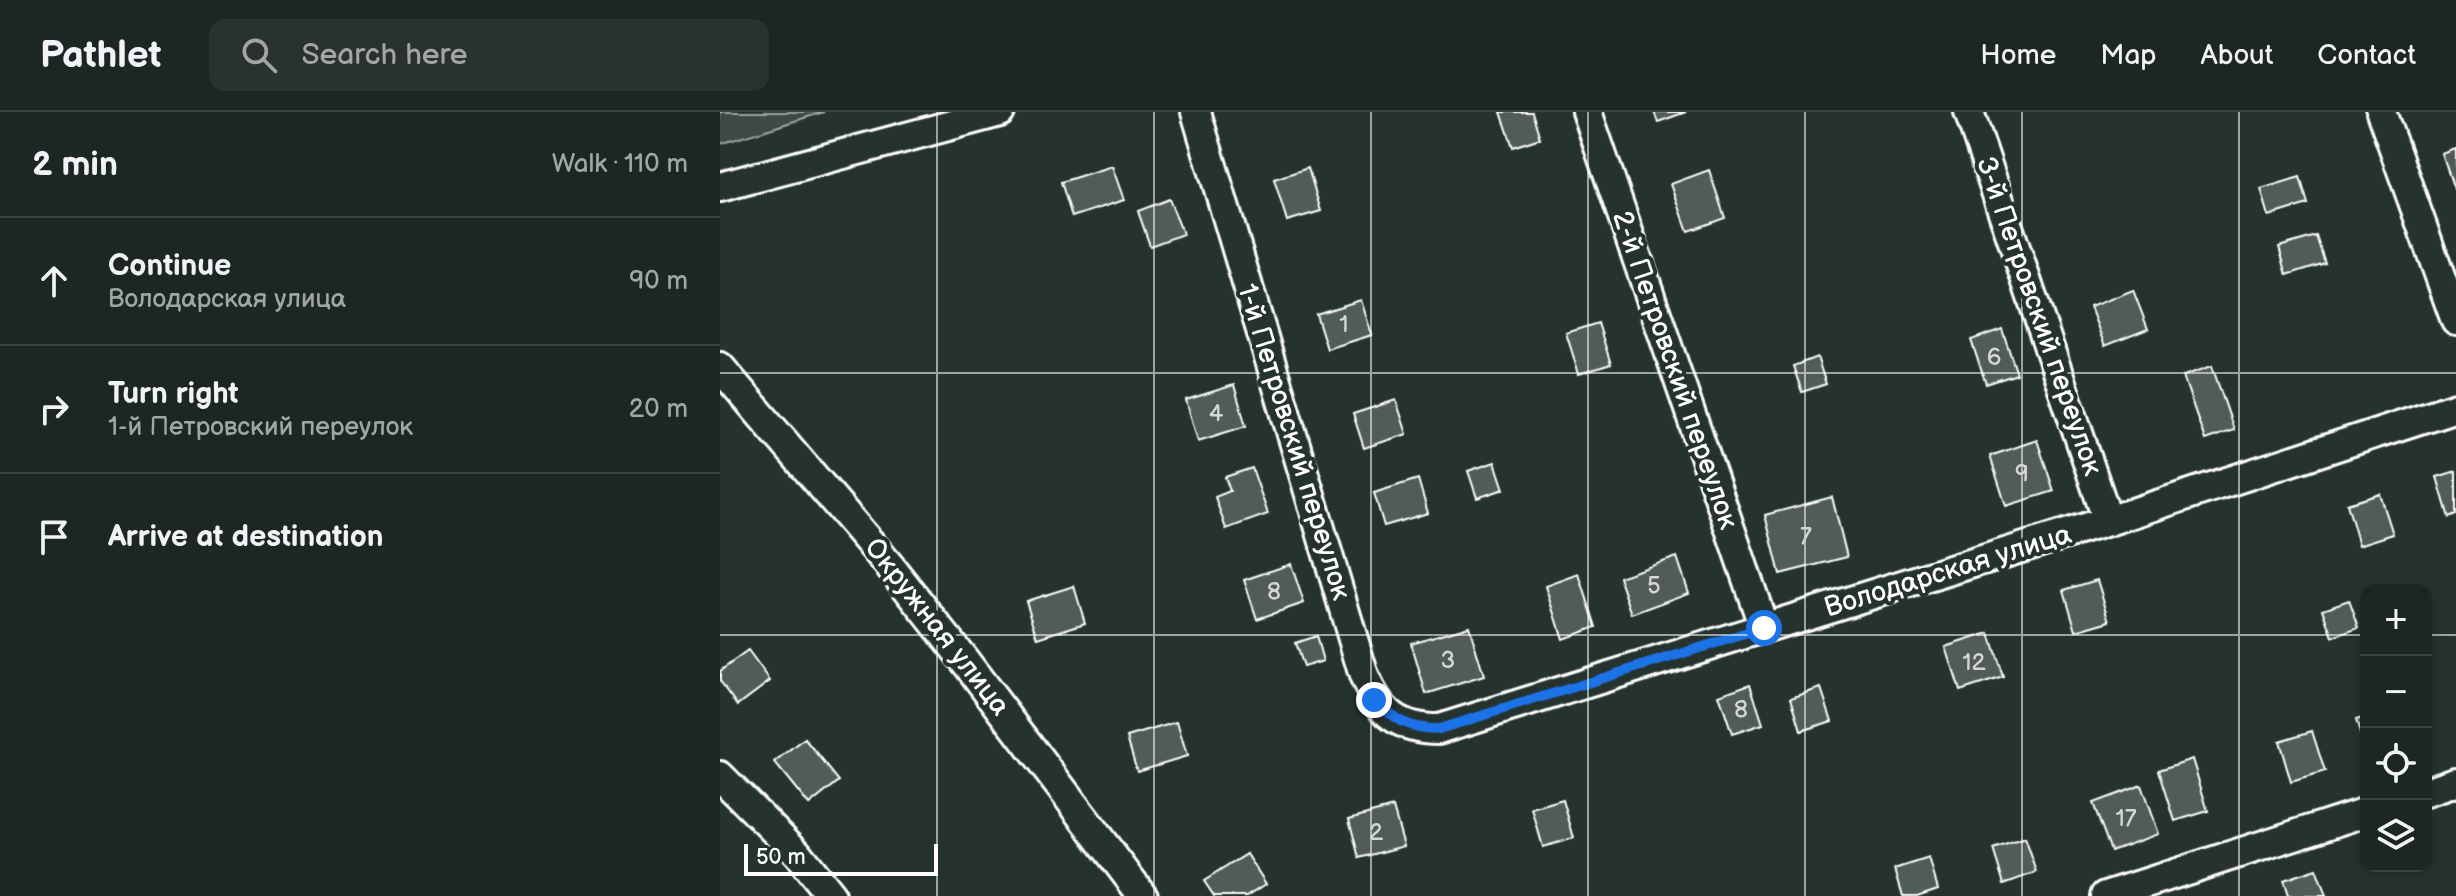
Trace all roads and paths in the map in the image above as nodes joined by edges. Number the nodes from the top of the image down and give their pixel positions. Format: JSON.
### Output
{"nodes":[{"id":1,"x":1000,"y":112,"type":"edge"},
{"id":2,"x":1196,"y":112,"type":"edge"},
{"id":3,"x":1587,"y":112,"type":"edge"},
{"id":4,"x":1969,"y":112,"type":"edge"},
{"id":5,"x":2381,"y":112,"type":"edge"},
{"id":6,"x":720,"y":187,"type":"edge"},
{"id":7,"x":2456,"y":321,"type":"edge"},
{"id":8,"x":720,"y":367,"type":"edge"},
{"id":9,"x":2456,"y":407,"type":"edge"},
{"id":10,"x":2108,"y":521,"type":"junction"},
{"id":11,"x":1764,"y":628,"type":"junction"},
{"id":12,"x":1439,"y":729,"type":"joint"},
{"id":13,"x":720,"y":776,"type":"edge"},
{"id":14,"x":2456,"y":782,"type":"edge"},
{"id":15,"x":2432,"y":790,"type":"edge"},
{"id":16,"x":2360,"y":814,"type":"edge"},
{"id":17,"x":831,"y":896,"type":"edge"},
{"id":18,"x":1143,"y":896,"type":"edge"},
{"id":19,"x":2106,"y":896,"type":"edge"}],
"edges":[{"from":1,"to":6,"type":"street"},
{"from":2,"to":12,"type":"street","name":"1-й Петровский переулок"},
{"from":3,"to":11,"type":"street","name":"2-й Петровский переулок"},
{"from":4,"to":10,"type":"street","name":"3-й Петровский переулок"},
{"from":5,"to":7,"type":"street"},
{"from":8,"to":18,"type":"street","name":"Окружная улица"},
{"from":9,"to":10,"type":"street","name":"Володарская улица"},
{"from":10,"to":11,"type":"street","name":"Володарская улица"},
{"from":11,"to":12,"type":"street","name":"Володарская улица"},
{"from":13,"to":17,"type":"street"},
{"from":14,"to":15,"type":"street"},
{"from":16,"to":19,"type":"street"}]}
